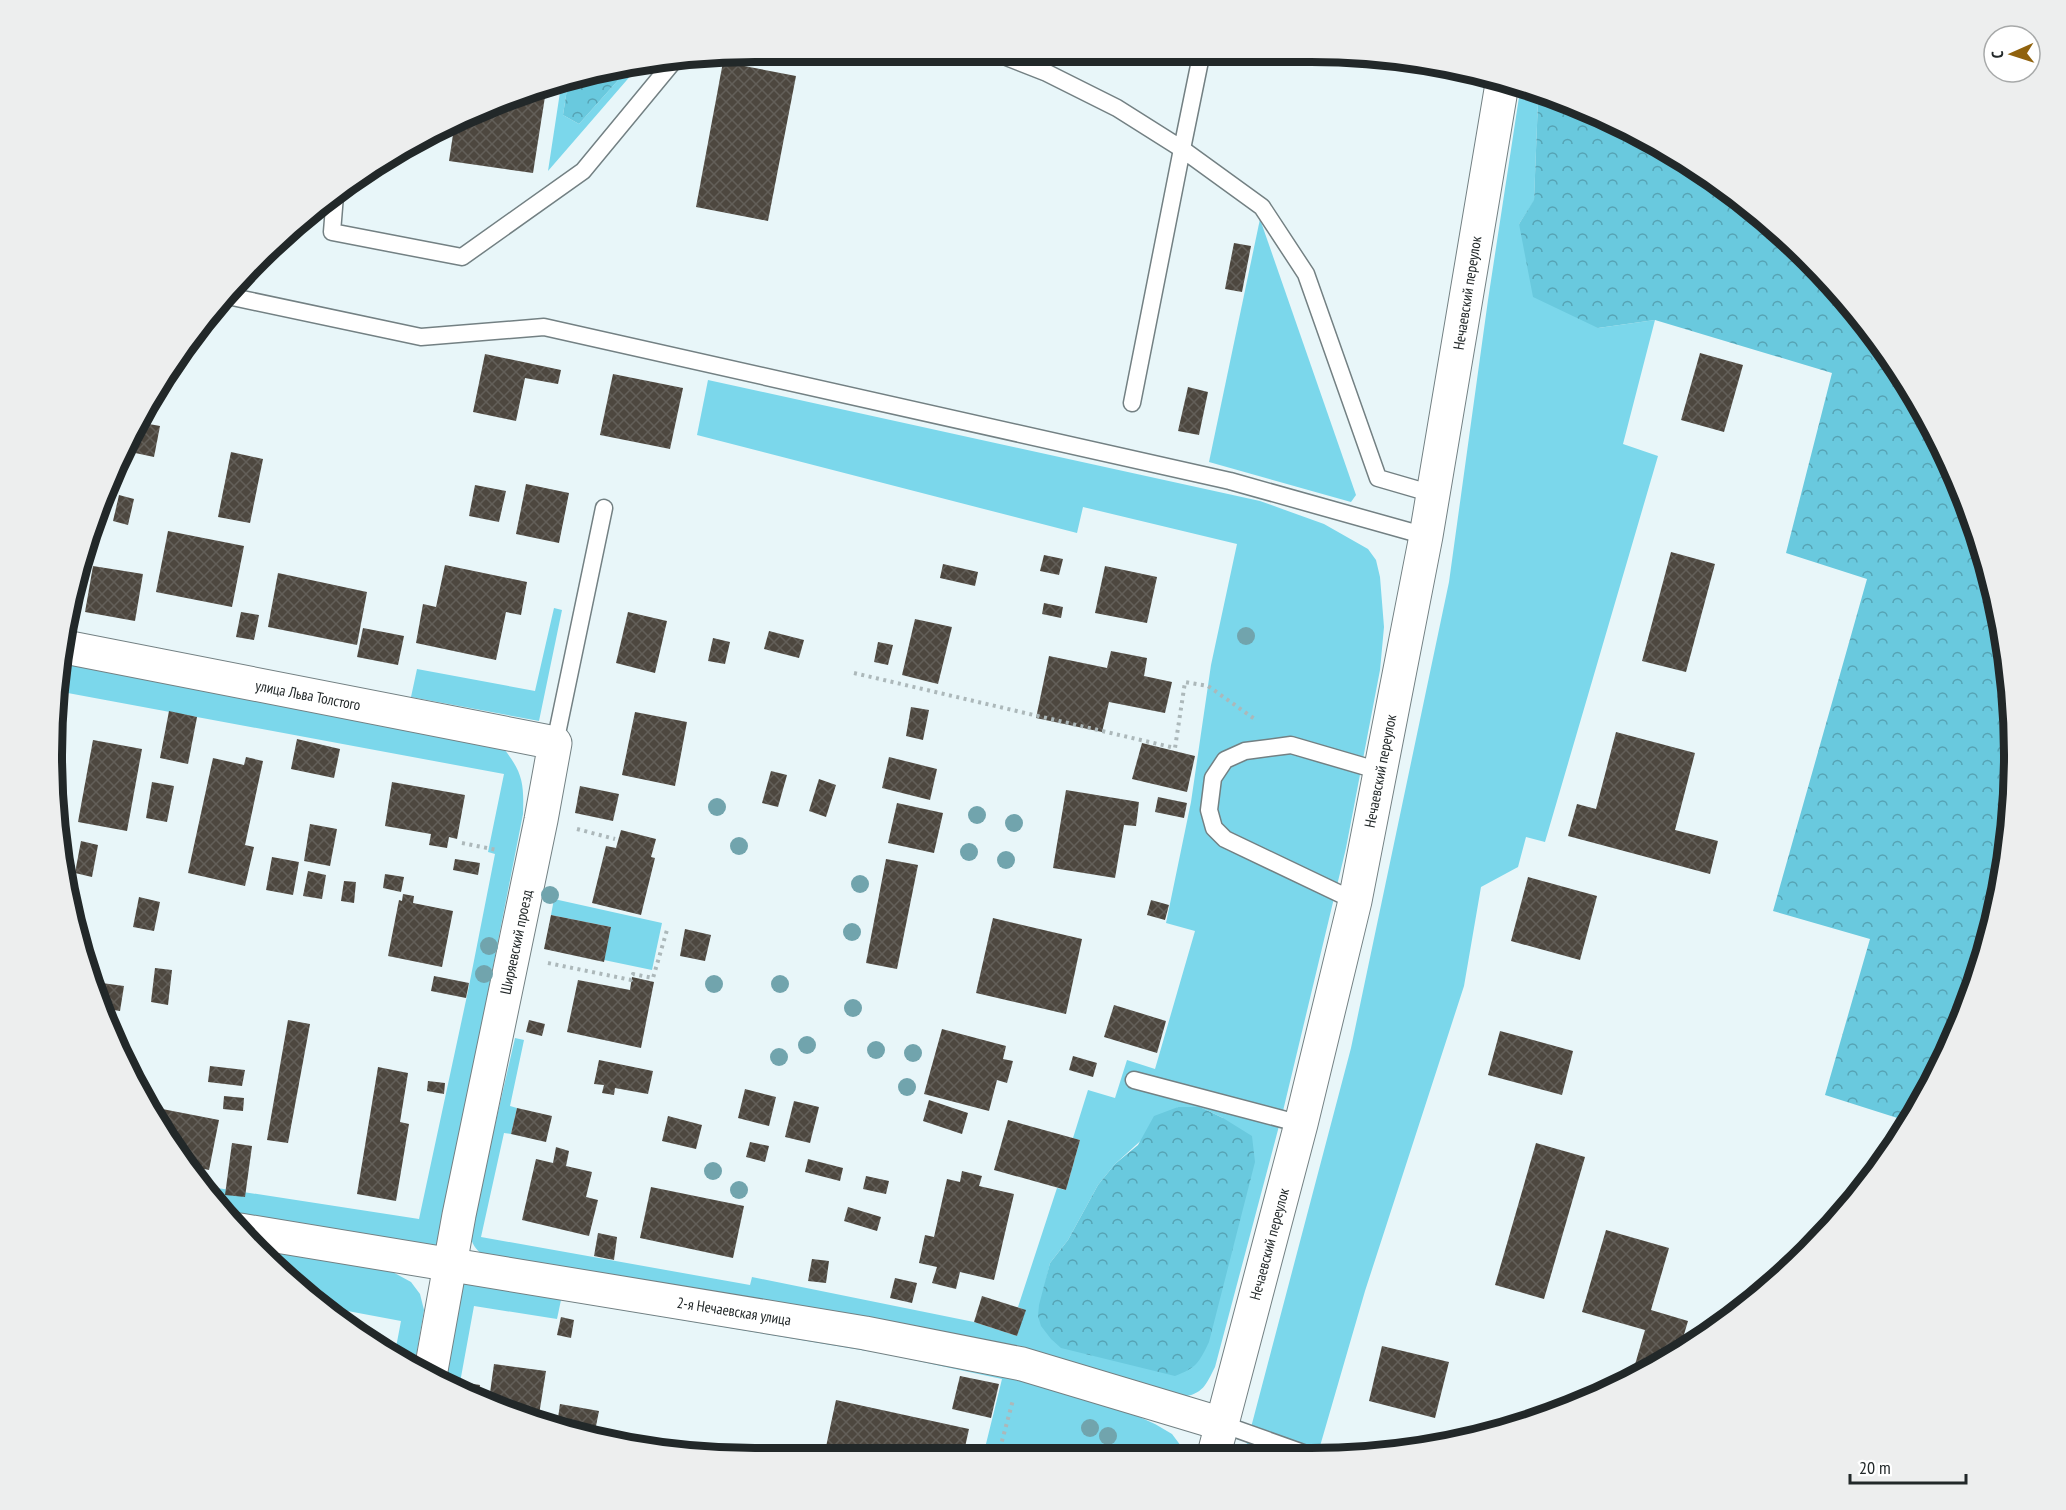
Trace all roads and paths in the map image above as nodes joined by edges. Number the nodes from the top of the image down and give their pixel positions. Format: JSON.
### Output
{"nodes":[{"id":1,"x":1018,"y":62,"type":"edge"},
{"id":2,"x":1200,"y":62,"type":"edge"},
{"id":3,"x":669,"y":67,"type":"edge"},
{"id":4,"x":1501,"y":88,"type":"edge"},
{"id":5,"x":1182,"y":148,"type":"junction"},
{"id":6,"x":335,"y":204,"type":"edge"},
{"id":7,"x":235,"y":297,"type":"edge"},
{"id":8,"x":1132,"y":403,"type":"dead end"},
{"id":9,"x":1433,"y":494,"type":"junction"},
{"id":10,"x":604,"y":508,"type":"dead end"},
{"id":11,"x":1426,"y":536,"type":"junction"},
{"id":12,"x":70,"y":648,"type":"edge"},
{"id":13,"x":854,"y":673,"type":"dead end"},
{"id":14,"x":555,"y":743,"type":"junction"},
{"id":15,"x":1290,"y":745,"type":"junction"},
{"id":16,"x":1380,"y":771,"type":"junction"},
{"id":17,"x":568,"y":827,"type":"dead end"},
{"id":18,"x":615,"y":839,"type":"dead end"},
{"id":19,"x":462,"y":843,"type":"dead end"},
{"id":20,"x":489,"y":849,"type":"dead end"},
{"id":21,"x":1355,"y":901,"type":"junction"},
{"id":22,"x":668,"y":930,"type":"dead end"},
{"id":23,"x":541,"y":962,"type":"dead end"},
{"id":24,"x":1134,"y":1080,"type":"dead end"},
{"id":25,"x":1301,"y":1124,"type":"junction"},
{"id":26,"x":253,"y":1232,"type":"edge"},
{"id":27,"x":451,"y":1265,"type":"junction"},
{"id":28,"x":1022,"y":1364,"type":"junction"},
{"id":29,"x":431,"y":1368,"type":"edge"},
{"id":30,"x":1218,"y":1439,"type":"edge"},
{"id":31,"x":1000,"y":1448,"type":"edge"},
{"id":32,"x":1271,"y":1448,"type":"edge"}],
"edges":[{"from":1,"to":5,"type":"lane"},
{"from":2,"to":5,"type":"lane"},
{"from":3,"to":6,"type":"lane"},
{"from":4,"to":9,"type":"street","name":"Нечаевский переулок"},
{"from":5,"to":8,"type":"lane"},
{"from":5,"to":9,"type":"lane"},
{"from":7,"to":11,"type":"lane"},
{"from":9,"to":11,"type":"street","name":"Нечаевский переулок"},
{"from":10,"to":14,"type":"lane","name":"Ширяевский проезд"},
{"from":11,"to":16,"type":"street","name":"Нечаевский переулок"},
{"from":12,"to":14,"type":"street","name":"улица Льва Толстого"},
{"from":13,"to":15,"type":"path"},
{"from":14,"to":27,"type":"street","name":"Ширяевский проезд"},
{"from":15,"to":16,"type":"lane"},
{"from":15,"to":21,"type":"lane"},
{"from":16,"to":21,"type":"street","name":"Нечаевский переулок"},
{"from":17,"to":18,"type":"path"},
{"from":19,"to":20,"type":"path"},
{"from":21,"to":25,"type":"street","name":"Нечаевский переулок"},
{"from":22,"to":23,"type":"path"},
{"from":24,"to":25,"type":"lane"},
{"from":25,"to":30,"type":"street","name":"Нечаевский переулок"},
{"from":26,"to":27,"type":"street","name":"2-я Нечаевская улица"},
{"from":27,"to":28,"type":"street","name":"2-я Нечаевская улица"},
{"from":27,"to":29,"type":"street","name":"Ширяевский проезд"},
{"from":28,"to":30,"type":"street","name":"2-я Нечаевская улица"},
{"from":28,"to":31,"type":"path"},
{"from":30,"to":32,"type":"lane"}]}
